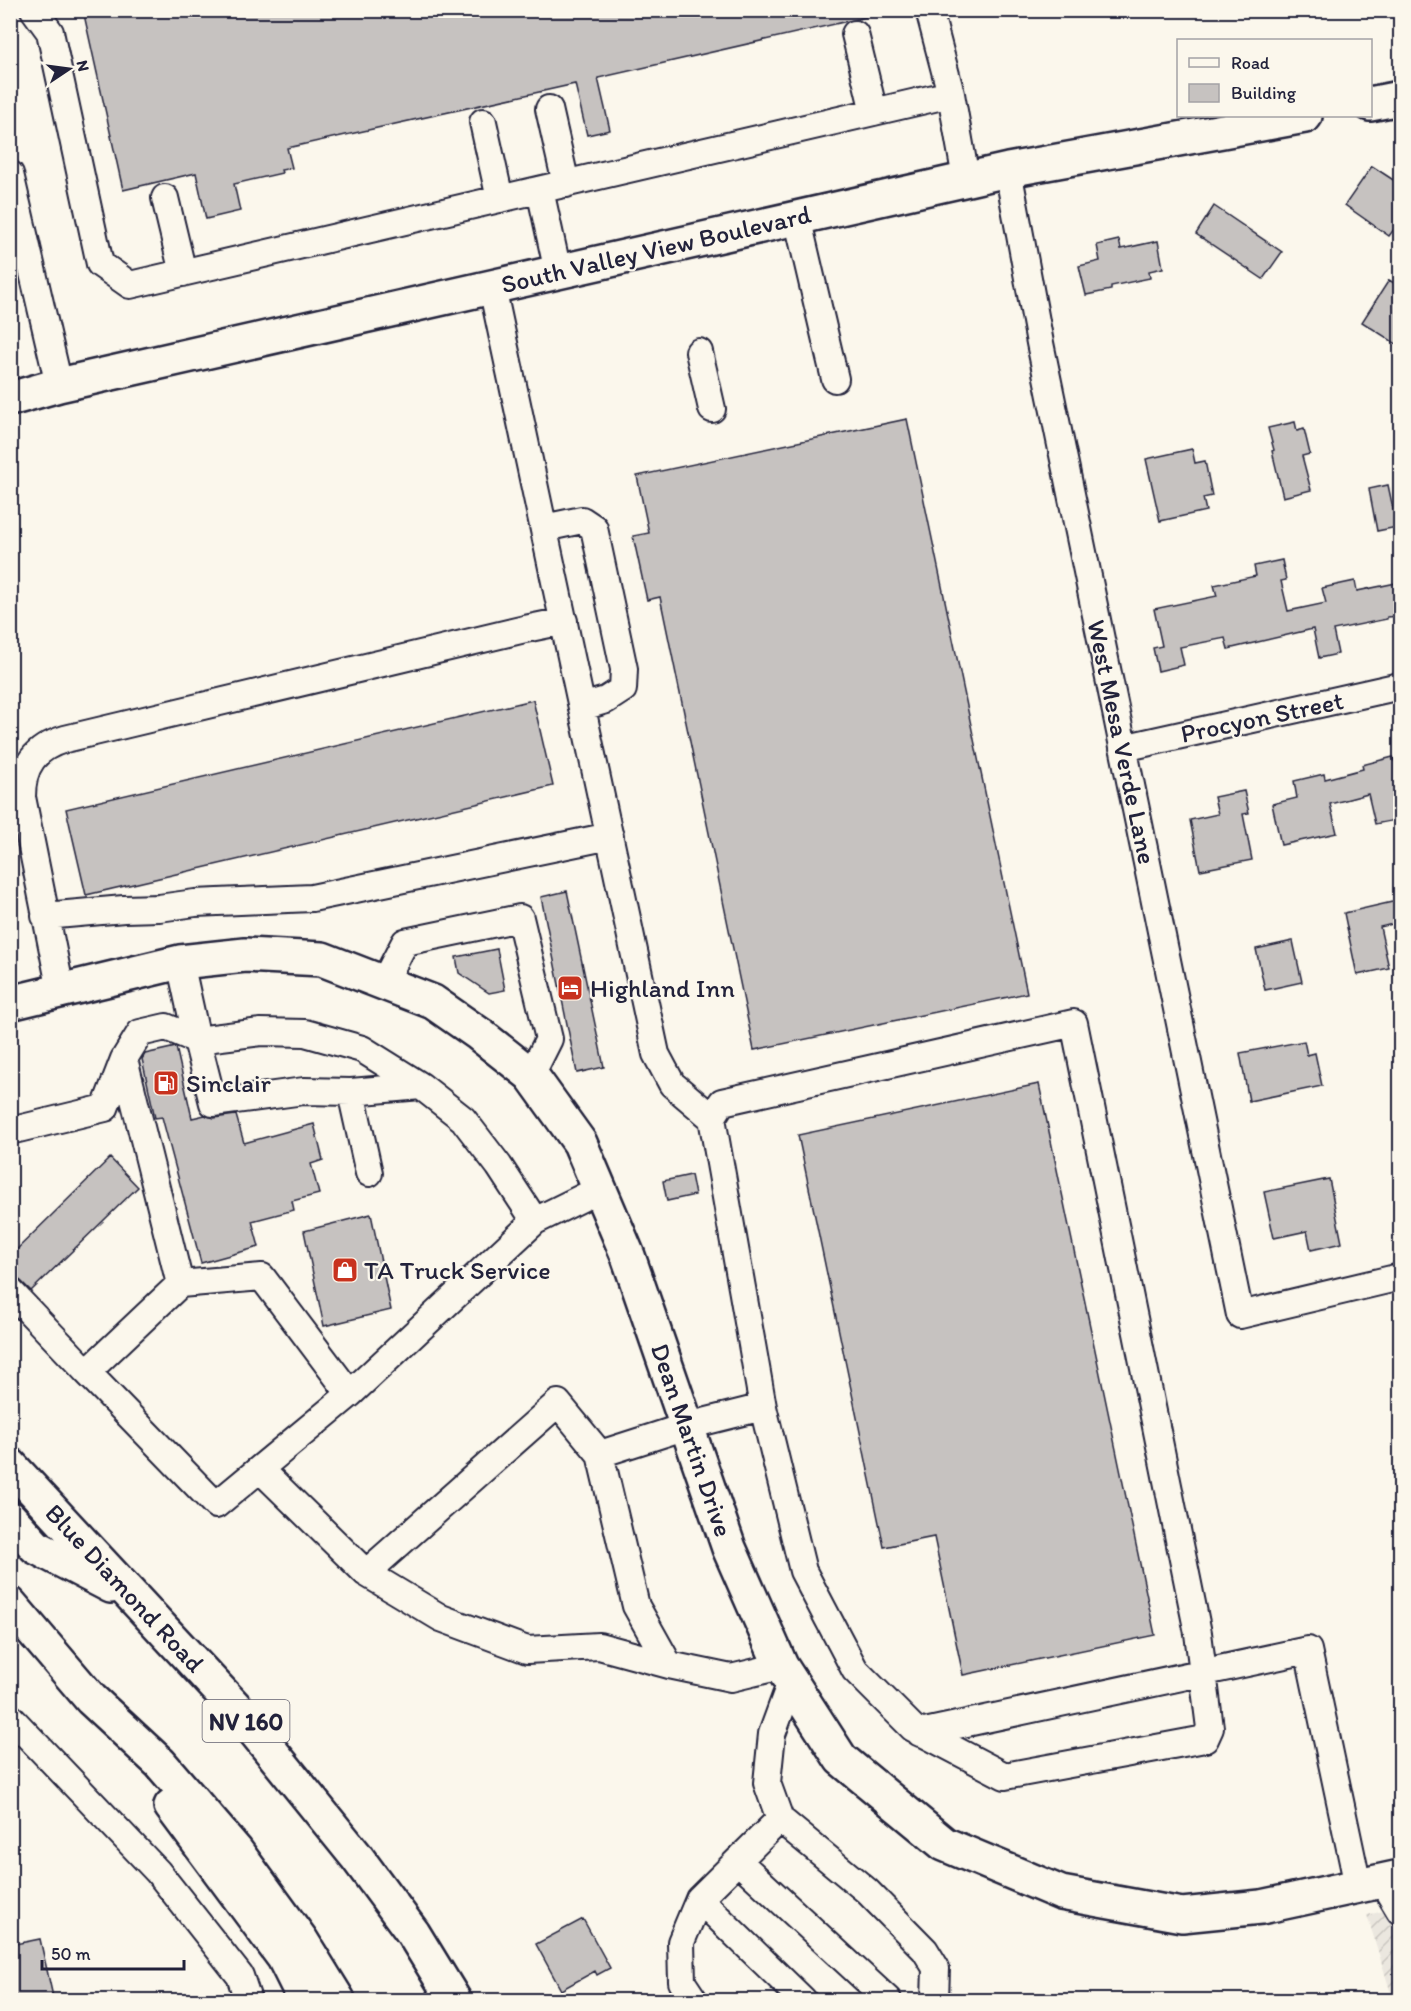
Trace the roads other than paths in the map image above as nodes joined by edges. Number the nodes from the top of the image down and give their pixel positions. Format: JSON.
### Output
{"nodes":[{"id":1,"x":34,"y":10,"type":"edge"},
{"id":2,"x":930,"y":10,"type":"edge"},
{"id":3,"x":855,"y":34,"type":"dead end"},
{"id":4,"x":951,"y":94,"type":"junction"},
{"id":5,"x":1401,"y":98,"type":"edge"},
{"id":6,"x":1372,"y":104,"type":"edge"},
{"id":7,"x":549,"y":109,"type":"dead end"},
{"id":8,"x":874,"y":112,"type":"junction"},
{"id":9,"x":1300,"y":117,"type":"edge"},
{"id":10,"x":483,"y":122,"type":"dead end"},
{"id":11,"x":1008,"y":170,"type":"junction"},
{"id":12,"x":10,"y":174,"type":"edge"},
{"id":13,"x":966,"y":179,"type":"junction"},
{"id":14,"x":566,"y":184,"type":"junction"},
{"id":15,"x":540,"y":190,"type":"junction"},
{"id":16,"x":165,"y":198,"type":"dead end"},
{"id":17,"x":500,"y":199,"type":"junction"},
{"id":18,"x":797,"y":218,"type":"junction"},
{"id":19,"x":558,"y":272,"type":"junction"},
{"id":20,"x":183,"y":273,"type":"junction"},
{"id":21,"x":492,"y":287,"type":"junction"},
{"id":22,"x":699,"y":352,"type":"dead end"},
{"id":23,"x":835,"y":379,"type":"dead end"},
{"id":24,"x":59,"y":385,"type":"junction"},
{"id":25,"x":10,"y":399,"type":"edge"},
{"id":26,"x":712,"y":409,"type":"dead end"},
{"id":27,"x":544,"y":528,"type":"junction"},
{"id":28,"x":564,"y":621,"type":"junction"},
{"id":29,"x":1401,"y":686,"type":"edge"},
{"id":30,"x":582,"y":707,"type":"junction"},
{"id":31,"x":1123,"y":748,"type":"junction"},
{"id":32,"x":610,"y":836,"type":"junction"},
{"id":33,"x":45,"y":916,"type":"junction"},
{"id":34,"x":180,"y":962,"type":"junction"},
{"id":35,"x":384,"y":982,"type":"junction"},
{"id":36,"x":61,"y":991,"type":"junction"},
{"id":37,"x":10,"y":1003,"type":"edge"},
{"id":38,"x":197,"y":1040,"type":"junction"},
{"id":39,"x":124,"y":1059,"type":"junction"},
{"id":40,"x":531,"y":1075,"type":"junction"},
{"id":41,"x":422,"y":1086,"type":"junction"},
{"id":42,"x":351,"y":1092,"type":"junction"},
{"id":43,"x":712,"y":1118,"type":"junction"},
{"id":44,"x":10,"y":1131,"type":"edge"},
{"id":45,"x":369,"y":1173,"type":"dead end"},
{"id":46,"x":600,"y":1189,"type":"junction"},
{"id":47,"x":535,"y":1221,"type":"junction"},
{"id":48,"x":1401,"y":1277,"type":"edge"},
{"id":49,"x":180,"y":1284,"type":"junction"},
{"id":50,"x":10,"y":1291,"type":"edge"},
{"id":51,"x":87,"y":1372,"type":"junction"},
{"id":52,"x":350,"y":1394,"type":"junction"},
{"id":53,"x":763,"y":1407,"type":"junction"},
{"id":54,"x":687,"y":1426,"type":"junction"},
{"id":55,"x":600,"y":1454,"type":"junction"},
{"id":56,"x":10,"y":1465,"type":"edge"},
{"id":57,"x":260,"y":1469,"type":"junction"},
{"id":58,"x":10,"y":1518,"type":"edge"},
{"id":59,"x":366,"y":1573,"type":"junction"},
{"id":60,"x":133,"y":1598,"type":"junction"},
{"id":61,"x":10,"y":1604,"type":"edge"},
{"id":62,"x":669,"y":1665,"type":"junction"},
{"id":63,"x":1202,"y":1671,"type":"junction"},
{"id":64,"x":786,"y":1674,"type":"junction"},
{"id":65,"x":91,"y":1698,"type":"junction"},
{"id":66,"x":10,"y":1717,"type":"edge"},
{"id":67,"x":920,"y":1733,"type":"junction"},
{"id":68,"x":780,"y":1819,"type":"junction"},
{"id":69,"x":738,"y":1861,"type":"junction"},
{"id":70,"x":1380,"y":1881,"type":"edge"},
{"id":71,"x":699,"y":1899,"type":"junction"},
{"id":72,"x":1401,"y":1911,"type":"edge"},
{"id":73,"x":248,"y":2001,"type":"edge"},
{"id":74,"x":305,"y":2001,"type":"edge"},
{"id":75,"x":338,"y":2001,"type":"edge"},
{"id":76,"x":454,"y":2001,"type":"edge"},
{"id":77,"x":694,"y":2001,"type":"edge"},
{"id":78,"x":803,"y":2001,"type":"edge"},
{"id":79,"x":888,"y":2001,"type":"edge"},
{"id":80,"x":935,"y":2001,"type":"edge"}],
"edges":[{"from":1,"to":20,"type":"street"},
{"from":2,"to":4,"type":"street"},
{"from":3,"to":8,"type":"street"},
{"from":4,"to":8,"type":"street"},
{"from":4,"to":13,"type":"street"},
{"from":5,"to":6,"type":"main road"},
{"from":7,"to":14,"type":"street"},
{"from":8,"to":14,"type":"street"},
{"from":9,"to":11,"type":"main road","name":"South Valley View Boulevard"},
{"from":10,"to":17,"type":"street"},
{"from":11,"to":13,"type":"main road","name":"South Valley View Boulevard"},
{"from":11,"to":31,"type":"street","name":"West Mesa Verde Lane"},
{"from":12,"to":24,"type":"street"},
{"from":13,"to":18,"type":"main road","name":"South Valley View Boulevard"},
{"from":14,"to":15,"type":"street"},
{"from":15,"to":17,"type":"street"},
{"from":15,"to":19,"type":"street"},
{"from":16,"to":20,"type":"street"},
{"from":17,"to":20,"type":"street"},
{"from":18,"to":19,"type":"main road","name":"South Valley View Boulevard"},
{"from":18,"to":23,"type":"street"},
{"from":19,"to":21,"type":"main road","name":"South Valley View Boulevard"},
{"from":21,"to":24,"type":"main road","name":"South Valley View Boulevard"},
{"from":21,"to":27,"type":"street"},
{"from":22,"to":26,"type":"street"},
{"from":24,"to":25,"type":"main road","name":"South Valley View Boulevard"},
{"from":27,"to":28,"type":"street"},
{"from":27,"to":30,"type":"street"},
{"from":28,"to":30,"type":"street"},
{"from":28,"to":33,"type":"street"},
{"from":29,"to":31,"type":"street","name":"Procyon Street"},
{"from":30,"to":32,"type":"street"},
{"from":31,"to":48,"type":"street","name":"West Mesa Verde Lane"},
{"from":32,"to":33,"type":"street"},
{"from":32,"to":43,"type":"street"},
{"from":33,"to":36,"type":"street"},
{"from":34,"to":35,"type":"main road","name":"Dean Martin Drive"},
{"from":34,"to":36,"type":"main road","name":"Dean Martin Drive"},
{"from":34,"to":38,"type":"street"},
{"from":35,"to":40,"type":"main road","name":"Dean Martin Drive"},
{"from":35,"to":40,"type":"street"},
{"from":36,"to":37,"type":"main road","name":"Dean Martin Drive"},
{"from":38,"to":39,"type":"street"},
{"from":38,"to":41,"type":"street"},
{"from":38,"to":42,"type":"street"},
{"from":39,"to":44,"type":"street"},
{"from":39,"to":49,"type":"street"},
{"from":40,"to":46,"type":"main road","name":"Dean Martin Drive"},
{"from":41,"to":42,"type":"street"},
{"from":41,"to":47,"type":"street"},
{"from":42,"to":45,"type":"street"},
{"from":43,"to":53,"type":"street"},
{"from":43,"to":63,"type":"street"},
{"from":46,"to":47,"type":"street"},
{"from":46,"to":54,"type":"main road","name":"Dean Martin Drive"},
{"from":47,"to":52,"type":"street"},
{"from":49,"to":51,"type":"street"},
{"from":49,"to":52,"type":"street"},
{"from":50,"to":51,"type":"street"},
{"from":51,"to":57,"type":"street"},
{"from":52,"to":57,"type":"street"},
{"from":53,"to":54,"type":"street"},
{"from":53,"to":67,"type":"street"},
{"from":54,"to":55,"type":"street"},
{"from":54,"to":64,"type":"main road","name":"Dean Martin Drive"},
{"from":55,"to":59,"type":"street"},
{"from":55,"to":62,"type":"street"},
{"from":56,"to":60,"type":"main road","name":"Blue Diamond Road","number":"NV 160"},
{"from":57,"to":59,"type":"street"},
{"from":58,"to":60,"type":"main road"},
{"from":59,"to":62,"type":"street"},
{"from":60,"to":76,"type":"main road","name":"Blue Diamond Road","number":"NV 160"},
{"from":61,"to":65,"type":"main road"},
{"from":62,"to":64,"type":"street"},
{"from":63,"to":67,"type":"street"},
{"from":63,"to":67,"type":"street"},
{"from":63,"to":70,"type":"street"},
{"from":64,"to":68,"type":"street"},
{"from":64,"to":70,"type":"main road","name":"Dean Martin Drive"},
{"from":65,"to":74,"type":"main road"},
{"from":65,"to":75,"type":"main road"},
{"from":66,"to":73,"type":"street"},
{"from":68,"to":69,"type":"street"},
{"from":68,"to":80,"type":"street"},
{"from":69,"to":71,"type":"street"},
{"from":69,"to":79,"type":"street"},
{"from":70,"to":72,"type":"street"},
{"from":71,"to":77,"type":"street"},
{"from":71,"to":78,"type":"street"}]}
